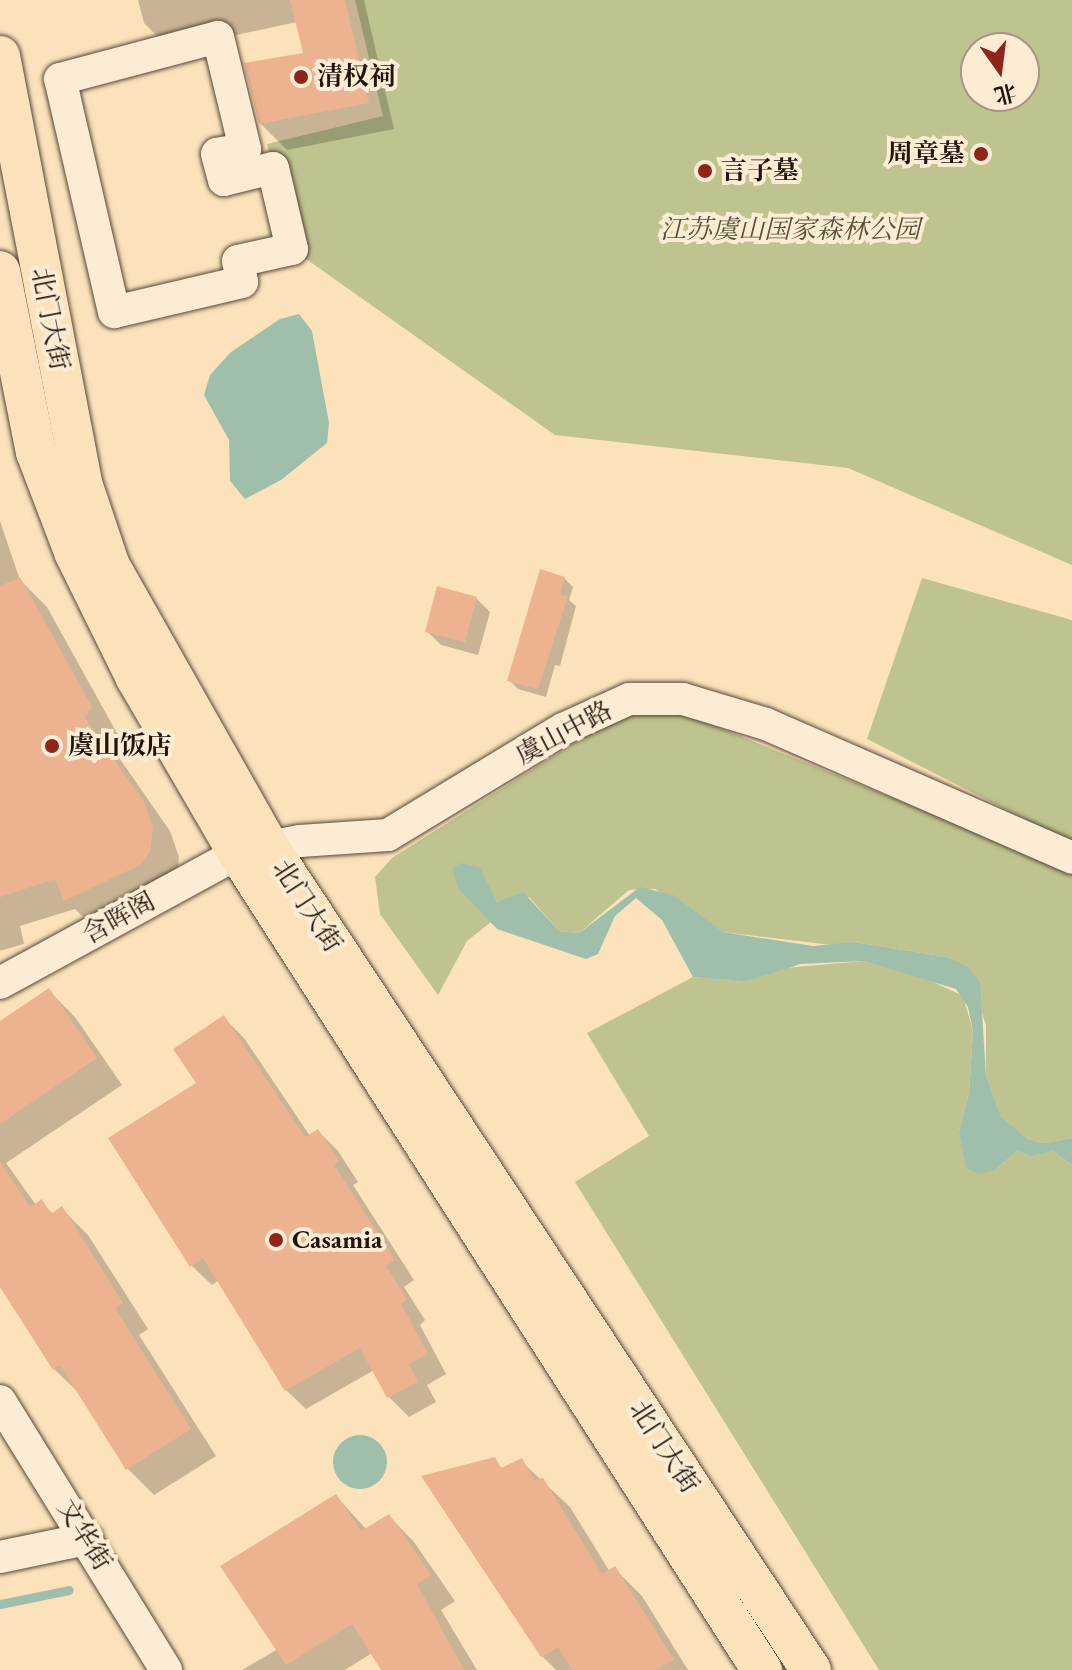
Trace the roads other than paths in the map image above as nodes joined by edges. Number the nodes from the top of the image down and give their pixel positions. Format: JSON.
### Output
{"nodes":[{"id":1,"x":0,"y":56,"type":"edge"},
{"id":2,"x":0,"y":271,"type":"edge"},
{"id":3,"x":242,"y":282,"type":"joint"},
{"id":4,"x":254,"y":851,"type":"junction"},
{"id":5,"x":1072,"y":858,"type":"edge"},
{"id":6,"x":0,"y":983,"type":"edge"},
{"id":7,"x":0,"y":1401,"type":"edge"},
{"id":8,"x":87,"y":1539,"type":"junction"},
{"id":9,"x":0,"y":1557,"type":"edge"},
{"id":10,"x":166,"y":1670,"type":"edge"},
{"id":11,"x":762,"y":1670,"type":"edge"},
{"id":12,"x":811,"y":1670,"type":"edge"}],
"edges":[{"from":1,"to":4,"type":"main road","name":"北门大街"},
{"from":2,"to":4,"type":"main road","name":"北门大街"},
{"from":3,"to":3,"type":"street"},
{"from":4,"to":5,"type":"street","name":"虞山中路"},
{"from":4,"to":6,"type":"street","name":"含晖阁"},
{"from":4,"to":11,"type":"main road","name":"北门大街"},
{"from":4,"to":12,"type":"main road","name":"北门大街"},
{"from":7,"to":8,"type":"street","name":"文华街"},
{"from":8,"to":9,"type":"street"},
{"from":8,"to":10,"type":"street","name":"文华街"}]}
